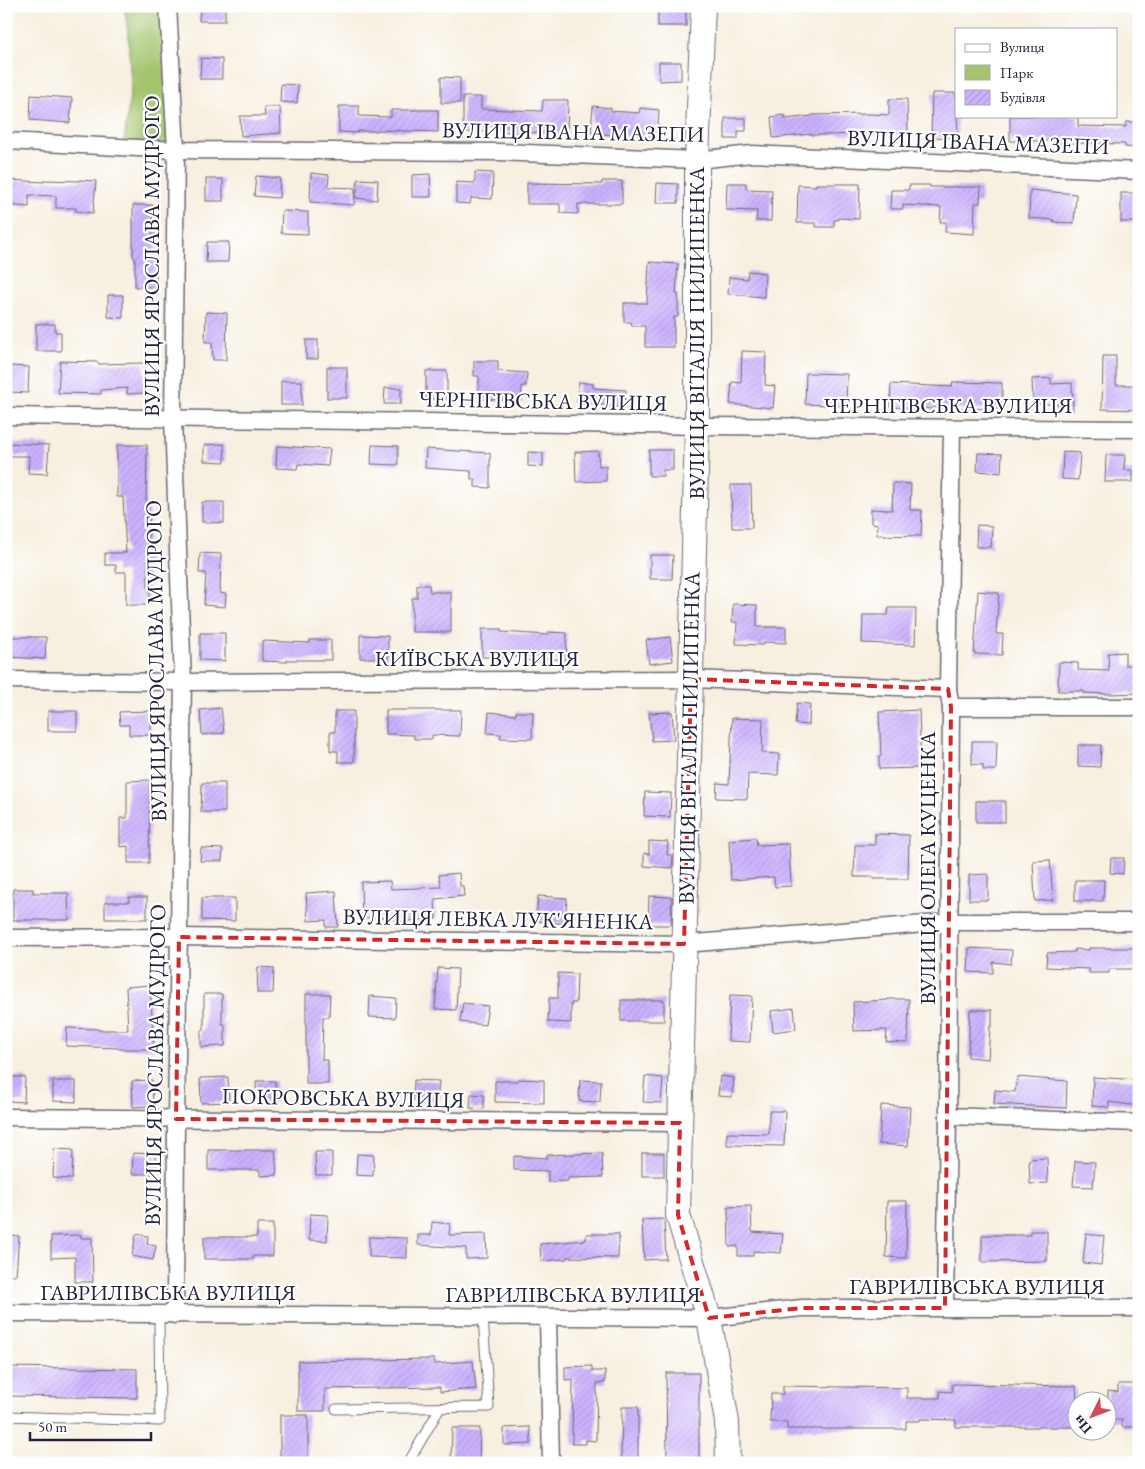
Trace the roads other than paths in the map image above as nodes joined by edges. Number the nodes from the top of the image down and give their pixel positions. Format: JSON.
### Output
{"nodes":[{"id":1,"x":168,"y":6,"type":"edge"},
{"id":2,"x":703,"y":6,"type":"edge"},
{"id":3,"x":6,"y":141,"type":"edge"},
{"id":4,"x":176,"y":150,"type":"junction"},
{"id":5,"x":697,"y":160,"type":"junction"},
{"id":6,"x":1139,"y":171,"type":"edge"},
{"id":7,"x":6,"y":416,"type":"edge"},
{"id":8,"x":173,"y":419,"type":"junction"},
{"id":9,"x":697,"y":426,"type":"junction"},
{"id":10,"x":952,"y":428,"type":"junction"},
{"id":11,"x":1139,"y":429,"type":"edge"},
{"id":12,"x":691,"y":679,"type":"junction"},
{"id":13,"x":6,"y":680,"type":"edge"},
{"id":14,"x":183,"y":682,"type":"junction"},
{"id":15,"x":948,"y":689,"type":"junction"},
{"id":16,"x":951,"y":706,"type":"junction"},
{"id":17,"x":1139,"y":707,"type":"edge"},
{"id":18,"x":949,"y":922,"type":"junction"},
{"id":19,"x":1139,"y":922,"type":"edge"},
{"id":20,"x":179,"y":937,"type":"junction"},
{"id":21,"x":6,"y":938,"type":"edge"},
{"id":22,"x":684,"y":944,"type":"junction"},
{"id":23,"x":948,"y":1116,"type":"junction"},
{"id":24,"x":6,"y":1117,"type":"edge"},
{"id":25,"x":176,"y":1119,"type":"junction"},
{"id":26,"x":680,"y":1123,"type":"junction"},
{"id":27,"x":1139,"y":1123,"type":"edge"},
{"id":28,"x":945,"y":1308,"type":"junction"},
{"id":29,"x":1139,"y":1308,"type":"edge"},
{"id":30,"x":6,"y":1313,"type":"edge"},
{"id":31,"x":159,"y":1314,"type":"junction"},
{"id":32,"x":175,"y":1315,"type":"junction"},
{"id":33,"x":483,"y":1316,"type":"junction"},
{"id":34,"x":548,"y":1317,"type":"junction"},
{"id":35,"x":709,"y":1318,"type":"junction"},
{"id":36,"x":440,"y":1408,"type":"junction"},
{"id":37,"x":336,"y":1409,"type":"dead end"},
{"id":38,"x":6,"y":1416,"type":"edge"},
{"id":39,"x":408,"y":1463,"type":"edge"},
{"id":40,"x":551,"y":1463,"type":"edge"},
{"id":41,"x":728,"y":1463,"type":"edge"}],
"edges":[{"from":1,"to":4,"type":"street","name":"ВУЛИЦЯ ЯРОСЛАВА МУДРОГО"},
{"from":2,"to":5,"type":"street","name":"ВУЛИЦЯ ВІТАЛІЯ ПИЛИПЕНКА"},
{"from":3,"to":4,"type":"street","name":"ВУЛИЦЯ ІВАНА МАЗЕПИ"},
{"from":4,"to":5,"type":"street","name":"ВУЛИЦЯ ІВАНА МАЗЕПИ"},
{"from":4,"to":8,"type":"street","name":"ВУЛИЦЯ ЯРОСЛАВА МУДРОГО"},
{"from":5,"to":6,"type":"street","name":"ВУЛИЦЯ ІВАНА МАЗЕПИ"},
{"from":5,"to":9,"type":"street","name":"ВУЛИЦЯ ВІТАЛІЯ ПИЛИПЕНКА"},
{"from":7,"to":8,"type":"street","name":"ЧЕРНІГІВСЬКА ВУЛИЦЯ"},
{"from":8,"to":9,"type":"street","name":"ЧЕРНІГІВСЬКА ВУЛИЦЯ"},
{"from":8,"to":14,"type":"street","name":"ВУЛИЦЯ ЯРОСЛАВА МУДРОГО"},
{"from":9,"to":10,"type":"street","name":"ЧЕРНІГІВСЬКА ВУЛИЦЯ"},
{"from":9,"to":12,"type":"street","name":"ВУЛИЦЯ ВІТАЛІЯ ПИЛИПЕНКА"},
{"from":10,"to":11,"type":"street","name":"ЧЕРНІГІВСЬКА ВУЛИЦЯ"},
{"from":10,"to":15,"type":"street","name":"ВУЛИЦЯ ОЛЕГА КУЦЕНКА"},
{"from":12,"to":14,"type":"street","name":"КИЇВСЬКА ВУЛИЦЯ"},
{"from":12,"to":15,"type":"street","name":"КИЇВСЬКА ВУЛИЦЯ"},
{"from":12,"to":22,"type":"street","name":"ВУЛИЦЯ ВІТАЛІЯ ПИЛИПЕНКА"},
{"from":13,"to":14,"type":"street","name":"КИЇВСЬКА ВУЛИЦЯ"},
{"from":14,"to":20,"type":"street","name":"ВУЛИЦЯ ЯРОСЛАВА МУДРОГО"},
{"from":15,"to":16,"type":"street","name":"ВУЛИЦЯ ОЛЕГА КУЦЕНКА"},
{"from":16,"to":17,"type":"street"},
{"from":16,"to":18,"type":"street","name":"ВУЛИЦЯ ОЛЕГА КУЦЕНКА"},
{"from":18,"to":19,"type":"street","name":"ВУЛИЦЯ ЛЕВКА ЛУК'ЯНЕНКА"},
{"from":18,"to":22,"type":"street","name":"ВУЛИЦЯ ЛЕВКА ЛУК'ЯНЕНКА"},
{"from":18,"to":23,"type":"street","name":"ВУЛИЦЯ ОЛЕГА КУЦЕНКА"},
{"from":20,"to":21,"type":"street","name":"ВУЛИЦЯ ЛЕВКА ЛУК'ЯНЕНКА"},
{"from":20,"to":22,"type":"street","name":"ВУЛИЦЯ ЛЕВКА ЛУК'ЯНЕНКА"},
{"from":20,"to":25,"type":"street","name":"ВУЛИЦЯ ЯРОСЛАВА МУДРОГО"},
{"from":22,"to":26,"type":"street","name":"ВУЛИЦЯ ВІТАЛІЯ ПИЛИПЕНКА"},
{"from":23,"to":27,"type":"street"},
{"from":23,"to":28,"type":"street","name":"ВУЛИЦЯ ОЛЕГА КУЦЕНКА"},
{"from":24,"to":25,"type":"street","name":"ПОКРОВСЬКА ВУЛИЦЯ"},
{"from":25,"to":26,"type":"street","name":"ПОКРОВСЬКА ВУЛИЦЯ"},
{"from":25,"to":32,"type":"street","name":"ВУЛИЦЯ ЯРОСЛАВА МУДРОГО"},
{"from":26,"to":35,"type":"street","name":"ВУЛИЦЯ ВІТАЛІЯ ПИЛИПЕНКА"},
{"from":28,"to":29,"type":"street","name":"ГАВРИЛІВСЬКА ВУЛИЦЯ"},
{"from":28,"to":35,"type":"street","name":"ГАВРИЛІВСЬКА ВУЛИЦЯ"},
{"from":30,"to":31,"type":"street","name":"ГАВРИЛІВСЬКА ВУЛИЦЯ"},
{"from":31,"to":32,"type":"street","name":"ГАВРИЛІВСЬКА ВУЛИЦЯ"},
{"from":31,"to":38,"type":"lane"},
{"from":32,"to":33,"type":"street","name":"ГАВРИЛІВСЬКА ВУЛИЦЯ"},
{"from":33,"to":34,"type":"street","name":"ГАВРИЛІВСЬКА ВУЛИЦЯ"},
{"from":33,"to":36,"type":"lane"},
{"from":34,"to":35,"type":"street","name":"ГАВРИЛІВСЬКА ВУЛИЦЯ"},
{"from":34,"to":40,"type":"street"},
{"from":35,"to":41,"type":"street","name":"ВУЛИЦЯ ВІТАЛІЯ ПИЛИПЕНКА"},
{"from":36,"to":37,"type":"lane"},
{"from":36,"to":39,"type":"lane"}]}
